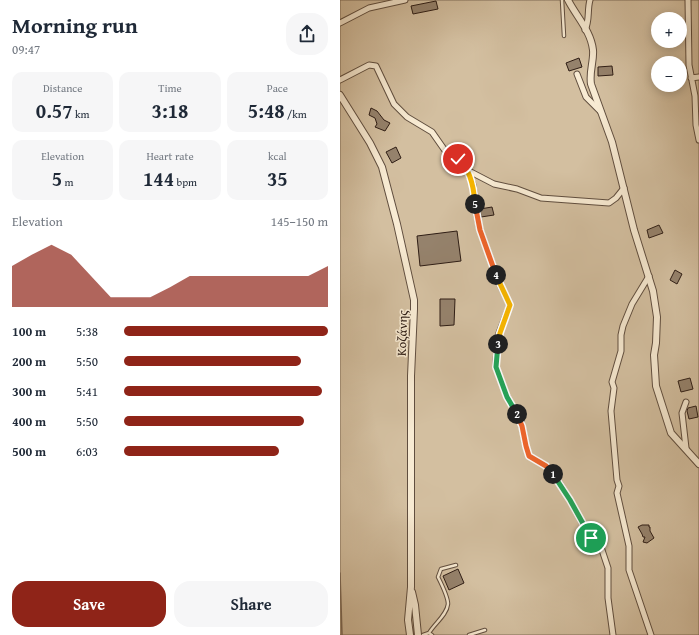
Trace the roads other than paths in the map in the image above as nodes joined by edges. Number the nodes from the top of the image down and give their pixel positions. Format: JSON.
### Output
{"nodes":[{"id":1,"x":405,"y":0,"type":"edge"},
{"id":2,"x":562,"y":0,"type":"edge"},
{"id":3,"x":568,"y":0,"type":"edge"},
{"id":4,"x":590,"y":0,"type":"edge"},
{"id":5,"x":688,"y":0,"type":"edge"},
{"id":6,"x":340,"y":23,"type":"edge"},
{"id":7,"x":586,"y":30,"type":"junction"},
{"id":8,"x":564,"y":36,"type":"dead end"},
{"id":9,"x":577,"y":74,"type":"dead end"},
{"id":10,"x":699,"y":77,"type":"edge"},
{"id":11,"x":691,"y":78,"type":"junction"},
{"id":12,"x":340,"y":80,"type":"edge"},
{"id":13,"x":340,"y":95,"type":"edge"},
{"id":14,"x":601,"y":112,"type":"junction"},
{"id":15,"x":699,"y":140,"type":"edge"},
{"id":16,"x":467,"y":170,"type":"junction"},
{"id":17,"x":624,"y":188,"type":"junction"},
{"id":18,"x":649,"y":276,"type":"junction"},
{"id":19,"x":686,"y":402,"type":"dead end"},
{"id":20,"x":686,"y":448,"type":"junction"},
{"id":21,"x":699,"y":464,"type":"edge"},
{"id":22,"x":456,"y":565,"type":"dead end"},
{"id":23,"x":411,"y":587,"type":"junction"},
{"id":24,"x":485,"y":630,"type":"dead end"},
{"id":25,"x":430,"y":634,"type":"edge"},
{"id":26,"x":410,"y":635,"type":"edge"},
{"id":27,"x":418,"y":635,"type":"edge"},
{"id":28,"x":423,"y":635,"type":"edge"},
{"id":29,"x":469,"y":635,"type":"edge"},
{"id":30,"x":613,"y":635,"type":"edge"},
{"id":31,"x":650,"y":635,"type":"edge"}],
"edges":[{"from":1,"to":6,"type":"street"},
{"from":2,"to":8,"type":"lane"},
{"from":3,"to":7,"type":"street"},
{"from":4,"to":7,"type":"street"},
{"from":5,"to":11,"type":"street"},
{"from":7,"to":14,"type":"street"},
{"from":9,"to":14,"type":"street"},
{"from":10,"to":11,"type":"street"},
{"from":11,"to":15,"type":"street"},
{"from":12,"to":16,"type":"street"},
{"from":13,"to":23,"type":"street","name":"Κοζάνης"},
{"from":14,"to":17,"type":"street"},
{"from":16,"to":17,"type":"street"},
{"from":16,"to":30,"type":"street"},
{"from":17,"to":18,"type":"street"},
{"from":18,"to":20,"type":"street"},
{"from":18,"to":31,"type":"street"},
{"from":19,"to":20,"type":"street"},
{"from":20,"to":21,"type":"street"},
{"from":22,"to":25,"type":"lane"},
{"from":23,"to":26,"type":"street","name":"Κοζάνης"},
{"from":23,"to":27,"type":"street","name":"Κοζάνης"},
{"from":24,"to":29,"type":"lane"},
{"from":25,"to":28,"type":"lane"}]}
